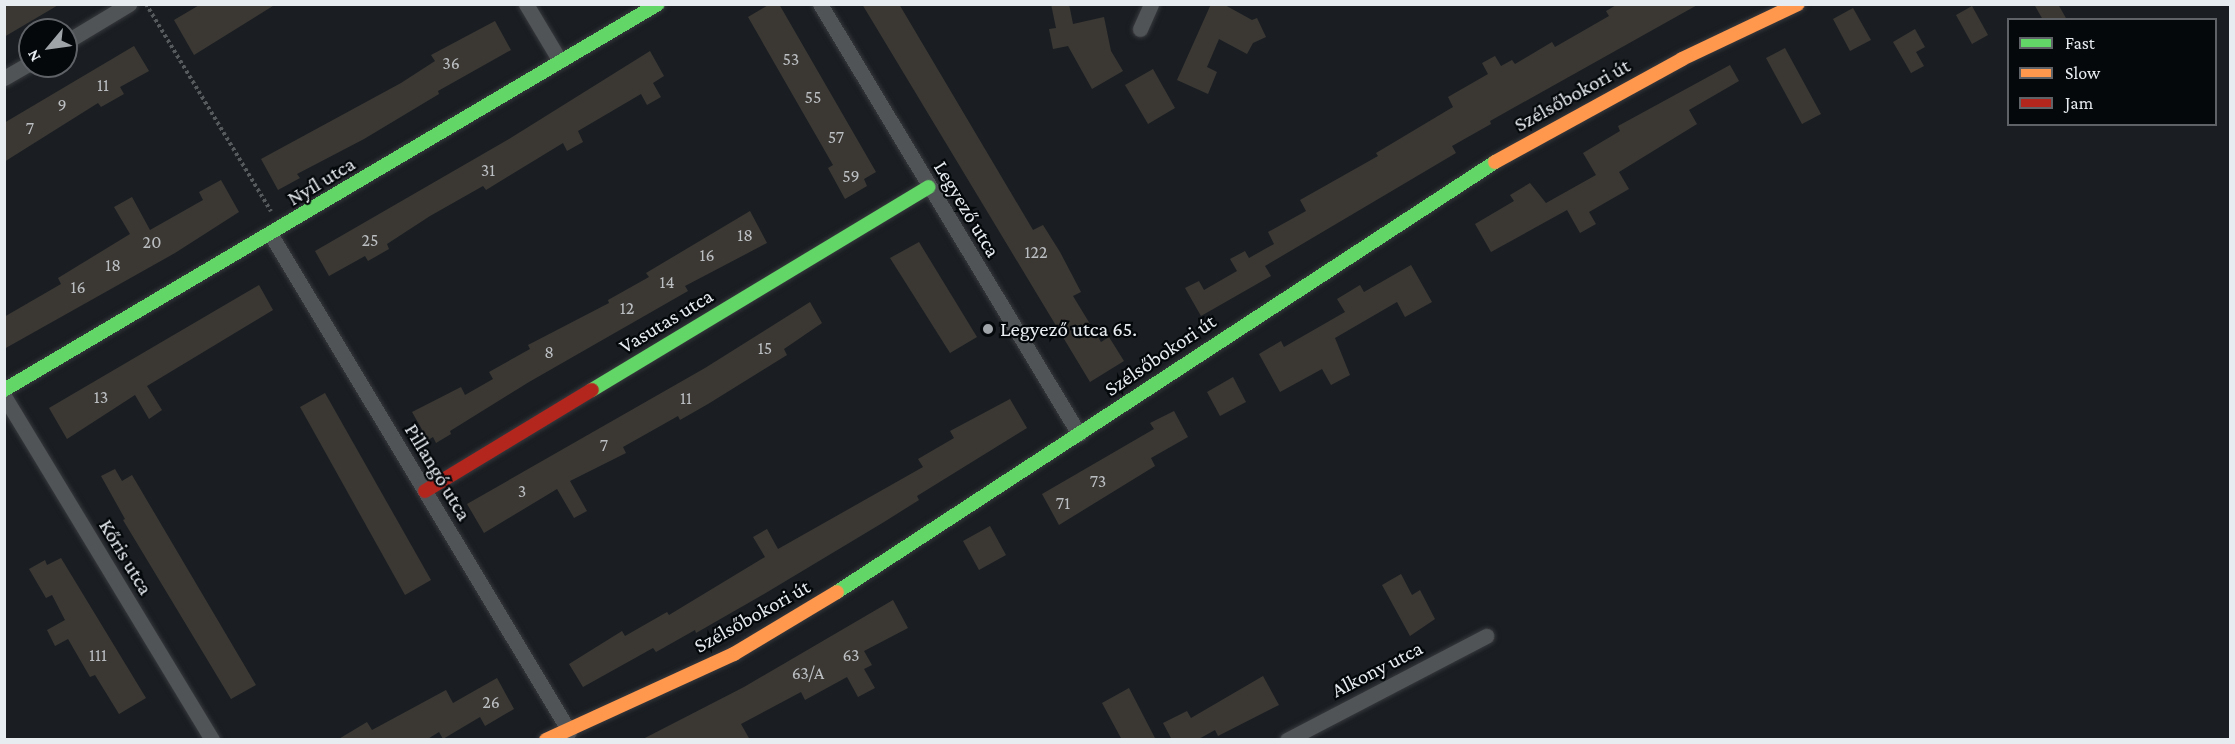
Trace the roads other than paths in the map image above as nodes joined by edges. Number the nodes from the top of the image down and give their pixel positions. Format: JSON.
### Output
{"nodes":[{"id":1,"x":129,"y":4,"type":"edge"},
{"id":2,"x":526,"y":4,"type":"edge"},
{"id":3,"x":658,"y":4,"type":"edge"},
{"id":4,"x":820,"y":4,"type":"edge"},
{"id":5,"x":1151,"y":4,"type":"edge"},
{"id":6,"x":1798,"y":4,"type":"edge"},
{"id":7,"x":1140,"y":29,"type":"dead end"},
{"id":8,"x":78,"y":35,"type":"edge"},
{"id":9,"x":560,"y":62,"type":"junction"},
{"id":10,"x":18,"y":70,"type":"edge"},
{"id":11,"x":4,"y":78,"type":"edge"},
{"id":12,"x":929,"y":187,"type":"junction"},
{"id":13,"x":271,"y":235,"type":"junction"},
{"id":14,"x":4,"y":390,"type":"edge"},
{"id":15,"x":4,"y":396,"type":"edge"},
{"id":16,"x":1079,"y":434,"type":"junction"},
{"id":17,"x":425,"y":491,"type":"junction"},
{"id":18,"x":1486,"y":636,"type":"dead end"},
{"id":19,"x":569,"y":731,"type":"junction"},
{"id":20,"x":212,"y":740,"type":"edge"},
{"id":21,"x":546,"y":740,"type":"edge"},
{"id":22,"x":1287,"y":740,"type":"edge"}],
"edges":[{"from":1,"to":8,"type":"street"},
{"from":2,"to":9,"type":"street"},
{"from":3,"to":9,"type":"street","name":"Nyíl utca"},
{"from":4,"to":12,"type":"street","name":"Legyező utca"},
{"from":5,"to":7,"type":"street"},
{"from":6,"to":16,"type":"street","name":"Szélsőbokori út"},
{"from":9,"to":13,"type":"street","name":"Nyíl utca"},
{"from":10,"to":11,"type":"street"},
{"from":12,"to":16,"type":"street","name":"Legyező utca"},
{"from":12,"to":17,"type":"street","name":"Vasutas utca"},
{"from":13,"to":14,"type":"street","name":"Nyíl utca"},
{"from":13,"to":17,"type":"street","name":"Pillangó utca"},
{"from":15,"to":20,"type":"street","name":"Kőris utca"},
{"from":16,"to":19,"type":"street","name":"Szélsőbokori út"},
{"from":17,"to":19,"type":"street","name":"Pillangó utca"},
{"from":18,"to":22,"type":"street","name":"Alkony utca"},
{"from":19,"to":21,"type":"street","name":"Szélsőbokori út"}]}
